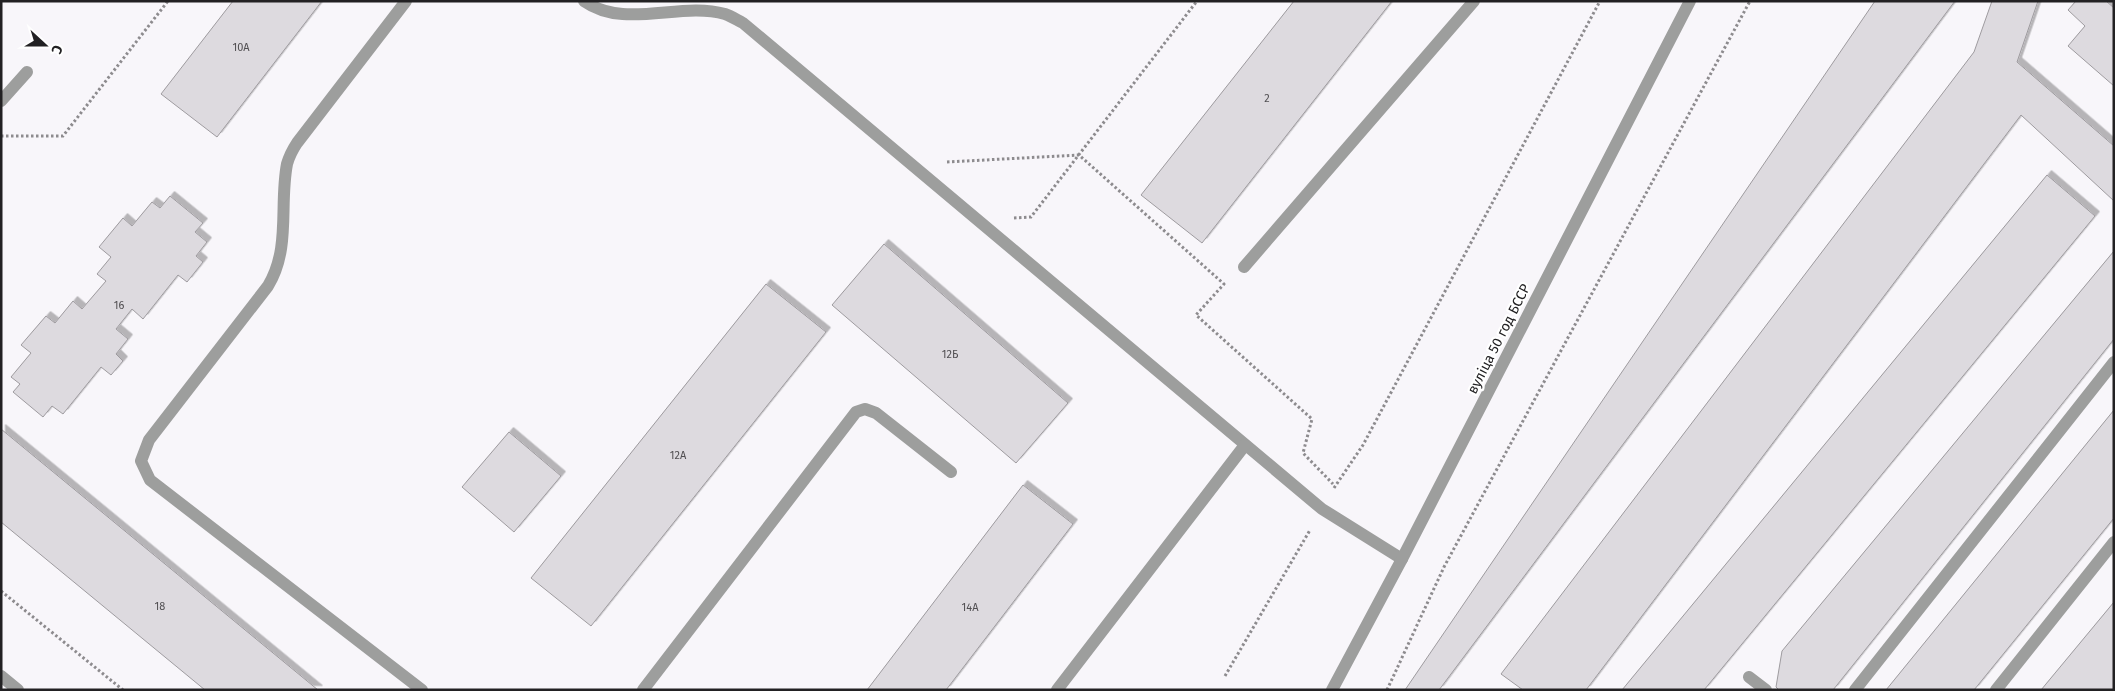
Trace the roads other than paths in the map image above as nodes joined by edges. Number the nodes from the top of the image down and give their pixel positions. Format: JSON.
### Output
{"nodes":[{"id":1,"x":406,"y":1,"type":"edge"},
{"id":2,"x":584,"y":1,"type":"edge"},
{"id":3,"x":1474,"y":1,"type":"edge"},
{"id":4,"x":1690,"y":1,"type":"edge"},
{"id":5,"x":27,"y":72,"type":"dead end"},
{"id":6,"x":1,"y":101,"type":"edge"},
{"id":7,"x":1244,"y":267,"type":"dead end"},
{"id":8,"x":2114,"y":362,"type":"edge"},
{"id":9,"x":1245,"y":445,"type":"junction"},
{"id":10,"x":951,"y":472,"type":"dead end"},
{"id":11,"x":2114,"y":542,"type":"edge"},
{"id":12,"x":1402,"y":559,"type":"junction"},
{"id":13,"x":1,"y":676,"type":"edge"},
{"id":14,"x":1749,"y":677,"type":"dead end"},
{"id":15,"x":18,"y":690,"type":"edge"},
{"id":16,"x":422,"y":690,"type":"edge"},
{"id":17,"x":643,"y":690,"type":"edge"},
{"id":18,"x":1057,"y":690,"type":"edge"},
{"id":19,"x":1332,"y":690,"type":"edge"},
{"id":20,"x":1766,"y":690,"type":"edge"},
{"id":21,"x":1855,"y":690,"type":"edge"},
{"id":22,"x":1996,"y":690,"type":"edge"}],
"edges":[{"from":1,"to":16,"type":"street"},
{"from":2,"to":9,"type":"street"},
{"from":3,"to":7,"type":"street"},
{"from":4,"to":12,"type":"street","name":"вуліца 50 год БССР"},
{"from":5,"to":6,"type":"street"},
{"from":8,"to":21,"type":"street"},
{"from":9,"to":12,"type":"street"},
{"from":9,"to":18,"type":"street"},
{"from":10,"to":17,"type":"street"},
{"from":11,"to":22,"type":"street"},
{"from":12,"to":19,"type":"street","name":"вуліца 50 год БССР"},
{"from":13,"to":15,"type":"street"},
{"from":14,"to":20,"type":"street"}]}
